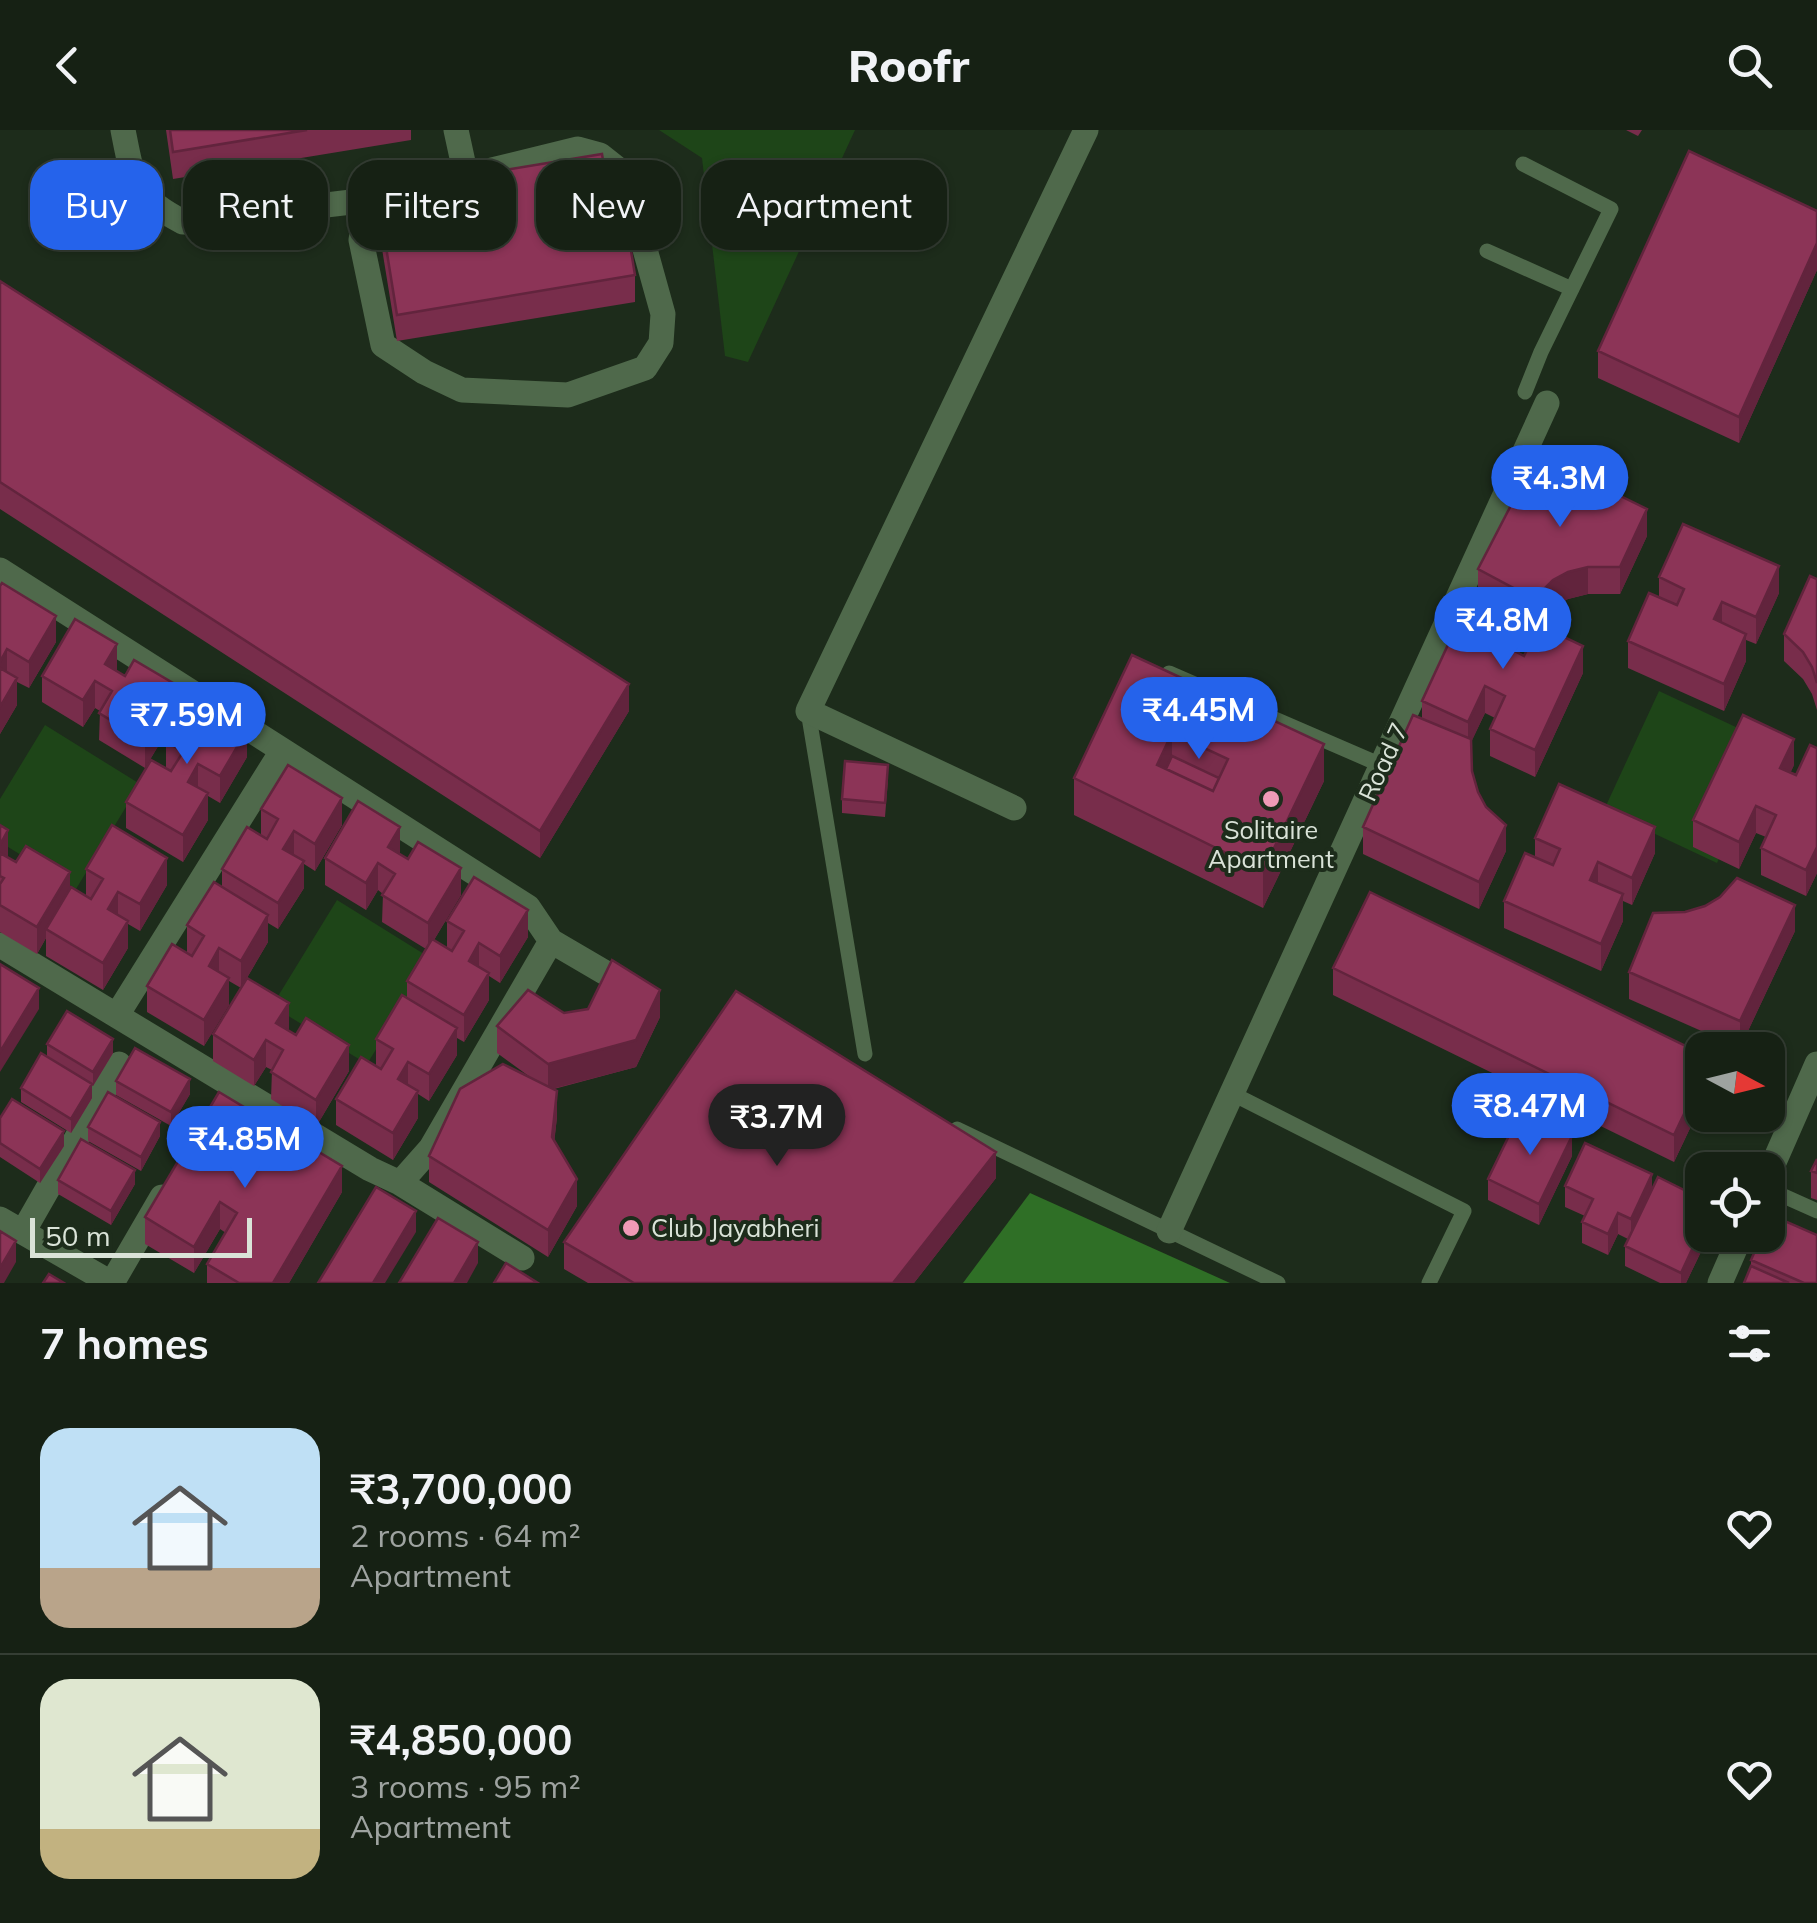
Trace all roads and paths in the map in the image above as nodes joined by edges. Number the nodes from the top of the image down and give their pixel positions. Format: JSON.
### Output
{"nodes":[{"id":1,"x":123,"y":130,"type":"edge"},
{"id":2,"x":456,"y":130,"type":"edge"},
{"id":3,"x":1086,"y":130,"type":"edge"},
{"id":4,"x":463,"y":160,"type":"edge"},
{"id":5,"x":516,"y":164,"type":"edge"},
{"id":6,"x":1522,"y":164,"type":"dead end"},
{"id":7,"x":348,"y":202,"type":"edge"},
{"id":8,"x":363,"y":250,"type":"edge"},
{"id":9,"x":1487,"y":252,"type":"dead end"},
{"id":10,"x":1572,"y":288,"type":"junction"},
{"id":11,"x":1536,"y":397,"type":"joint"},
{"id":12,"x":4,"y":581,"type":"edge"},
{"id":13,"x":1154,"y":666,"type":"edge"},
{"id":14,"x":808,"y":711,"type":"junction"},
{"id":15,"x":282,"y":750,"type":"junction"},
{"id":16,"x":1381,"y":765,"type":"junction"},
{"id":17,"x":1014,"y":808,"type":"dead end"},
{"id":18,"x":551,"y":942,"type":"junction"},
{"id":19,"x":0,"y":946,"type":"edge"},
{"id":20,"x":660,"y":1004,"type":"edge"},
{"id":21,"x":117,"y":1015,"type":"junction"},
{"id":22,"x":866,"y":1054,"type":"dead end"},
{"id":23,"x":119,"y":1064,"type":"dead end"},
{"id":24,"x":1817,"y":1064,"type":"edge"},
{"id":25,"x":1231,"y":1094,"type":"junction"},
{"id":26,"x":934,"y":1118,"type":"edge"},
{"id":27,"x":1778,"y":1152,"type":"edge"},
{"id":28,"x":172,"y":1179,"type":"edge"},
{"id":29,"x":400,"y":1183,"type":"junction"},
{"id":30,"x":1785,"y":1196,"type":"edge"},
{"id":31,"x":1817,"y":1211,"type":"edge"},
{"id":32,"x":0,"y":1218,"type":"edge"},
{"id":33,"x":23,"y":1232,"type":"junction"},
{"id":34,"x":1169,"y":1232,"type":"junction"},
{"id":35,"x":1734,"y":1252,"type":"edge"},
{"id":36,"x":522,"y":1258,"type":"dead end"},
{"id":37,"x":111,"y":1283,"type":"edge"},
{"id":38,"x":1278,"y":1283,"type":"edge"},
{"id":39,"x":1429,"y":1283,"type":"edge"},
{"id":40,"x":1720,"y":1283,"type":"edge"}],
"edges":[{"from":1,"to":7,"type":"street"},
{"from":2,"to":4,"type":"street"},
{"from":3,"to":14,"type":"street"},
{"from":5,"to":8,"type":"street"},
{"from":6,"to":10,"type":"lane"},
{"from":9,"to":10,"type":"lane"},
{"from":10,"to":11,"type":"lane"},
{"from":11,"to":16,"type":"street","name":"Road 7"},
{"from":12,"to":15,"type":"street"},
{"from":13,"to":16,"type":"lane"},
{"from":14,"to":17,"type":"street"},
{"from":14,"to":22,"type":"lane"},
{"from":15,"to":18,"type":"street"},
{"from":15,"to":21,"type":"street"},
{"from":16,"to":25,"type":"street","name":"Road 7"},
{"from":18,"to":20,"type":"street"},
{"from":18,"to":29,"type":"street"},
{"from":19,"to":21,"type":"street"},
{"from":21,"to":29,"type":"street"},
{"from":23,"to":33,"type":"street"},
{"from":24,"to":27,"type":"street"},
{"from":25,"to":34,"type":"street","name":"Road 7"},
{"from":25,"to":39,"type":"lane"},
{"from":26,"to":34,"type":"lane"},
{"from":28,"to":37,"type":"street"},
{"from":29,"to":36,"type":"street"},
{"from":30,"to":31,"type":"lane"},
{"from":32,"to":33,"type":"street"},
{"from":33,"to":37,"type":"street"},
{"from":34,"to":38,"type":"lane"},
{"from":35,"to":40,"type":"street"}]}
